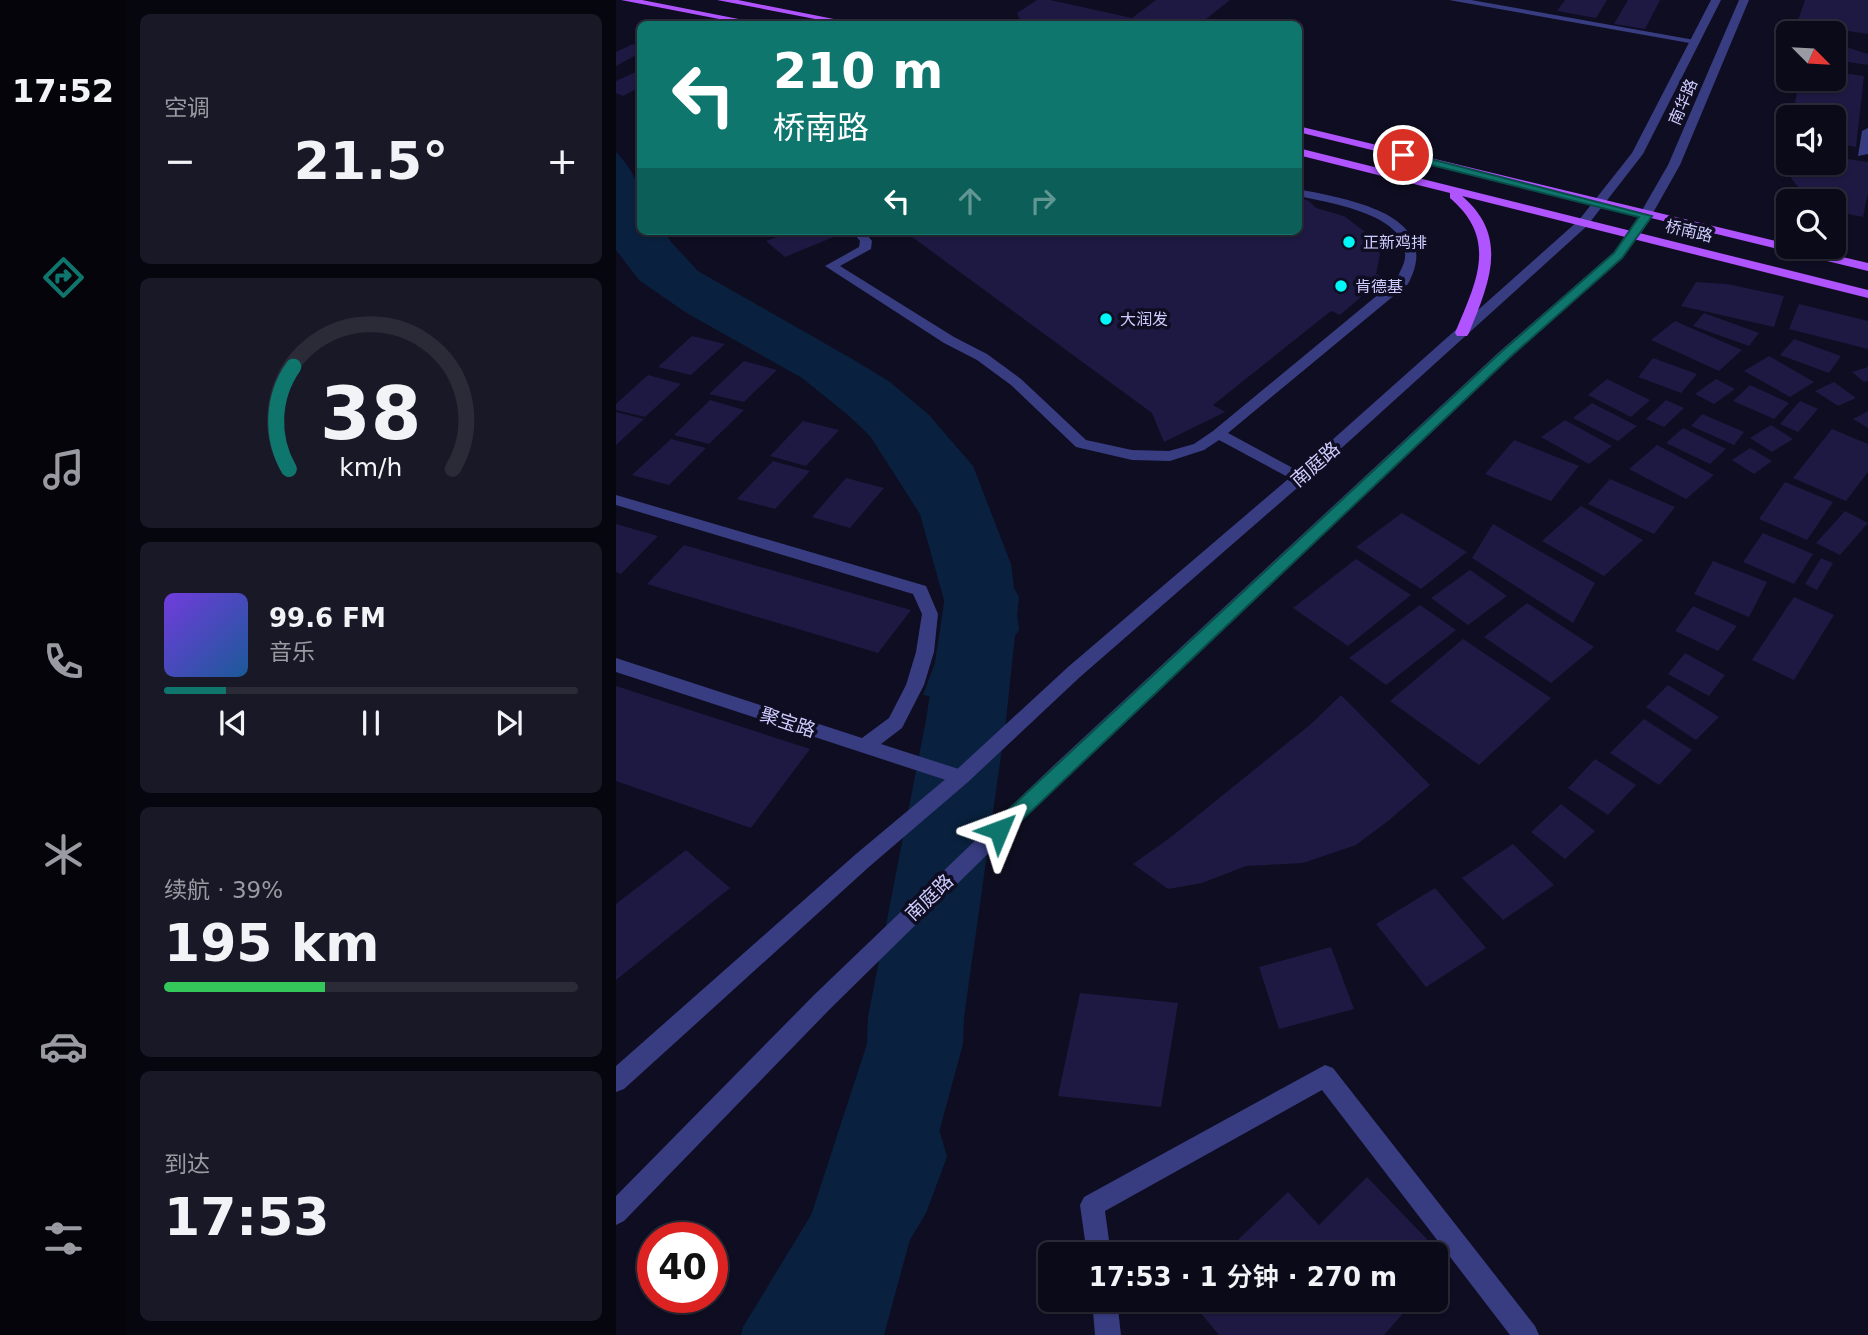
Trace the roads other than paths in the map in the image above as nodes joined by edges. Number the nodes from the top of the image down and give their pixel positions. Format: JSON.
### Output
{"nodes":[{"id":1,"x":626,"y":0,"type":"edge"},
{"id":2,"x":722,"y":0,"type":"edge"},
{"id":3,"x":1454,"y":0,"type":"edge"},
{"id":4,"x":1716,"y":0,"type":"edge"},
{"id":5,"x":1744,"y":0,"type":"edge"},
{"id":6,"x":742,"y":21,"type":"edge"},
{"id":7,"x":838,"y":21,"type":"edge"},
{"id":8,"x":1695,"y":41,"type":"junction"},
{"id":9,"x":1302,"y":130,"type":"edge"},
{"id":10,"x":1868,"y":131,"type":"edge"},
{"id":11,"x":1302,"y":152,"type":"edge"},
{"id":12,"x":1862,"y":154,"type":"dead end"},
{"id":13,"x":1443,"y":188,"type":"junction"},
{"id":14,"x":1302,"y":193,"type":"edge"},
{"id":15,"x":1601,"y":204,"type":"junction"},
{"id":16,"x":1646,"y":216,"type":"junction"},
{"id":17,"x":1584,"y":223,"type":"junction"},
{"id":18,"x":861,"y":235,"type":"edge"},
{"id":19,"x":1633,"y":236,"type":"junction"},
{"id":20,"x":1868,"y":267,"type":"edge"},
{"id":21,"x":1868,"y":293,"type":"edge"},
{"id":22,"x":1462,"y":333,"type":"junction"},
{"id":23,"x":1218,"y":434,"type":"junction"},
{"id":24,"x":1298,"y":478,"type":"junction"},
{"id":25,"x":616,"y":500,"type":"edge"},
{"id":26,"x":616,"y":665,"type":"edge"},
{"id":27,"x":864,"y":746,"type":"junction"},
{"id":28,"x":961,"y":777,"type":"junction"},
{"id":29,"x":616,"y":1081,"type":"edge"},
{"id":30,"x":616,"y":1213,"type":"edge"},
{"id":31,"x":1096,"y":1242,"type":"edge"},
{"id":32,"x":1105,"y":1312,"type":"edge"},
{"id":33,"x":1108,"y":1335,"type":"edge"},
{"id":34,"x":1527,"y":1335,"type":"edge"}],
"edges":[{"from":1,"to":6,"type":"main road"},
{"from":2,"to":7,"type":"main road"},
{"from":3,"to":8,"type":"street"},
{"from":4,"to":8,"type":"street","name":"南华路"},
{"from":5,"to":16,"type":"street","name":"南华路"},
{"from":8,"to":15,"type":"street","name":"南华路"},
{"from":9,"to":15,"type":"main road","name":"桥南路"},
{"from":10,"to":12,"type":"street"},
{"from":11,"to":13,"type":"main road","name":"桥南路"},
{"from":13,"to":17,"type":"main road","name":"桥南路"},
{"from":13,"to":22,"type":"main road"},
{"from":14,"to":23,"type":"street"},
{"from":15,"to":16,"type":"main road","name":"桥南路"},
{"from":15,"to":17,"type":"street","name":"南庭路"},
{"from":16,"to":19,"type":"street","name":"南庭路"},
{"from":16,"to":20,"type":"main road","name":"桥南路"},
{"from":17,"to":19,"type":"main road","name":"桥南路"},
{"from":17,"to":22,"type":"street","name":"南庭路"},
{"from":18,"to":23,"type":"street"},
{"from":19,"to":21,"type":"main road","name":"桥南路"},
{"from":19,"to":30,"type":"street","name":"南庭路"},
{"from":22,"to":24,"type":"street","name":"南庭路"},
{"from":23,"to":24,"type":"street"},
{"from":24,"to":28,"type":"street","name":"南庭路"},
{"from":25,"to":27,"type":"street"},
{"from":26,"to":27,"type":"street","name":"聚宝路"},
{"from":27,"to":28,"type":"street","name":"聚宝路"},
{"from":28,"to":29,"type":"street","name":"南庭路"},
{"from":31,"to":34,"type":"street"},
{"from":32,"to":33,"type":"street"}]}
